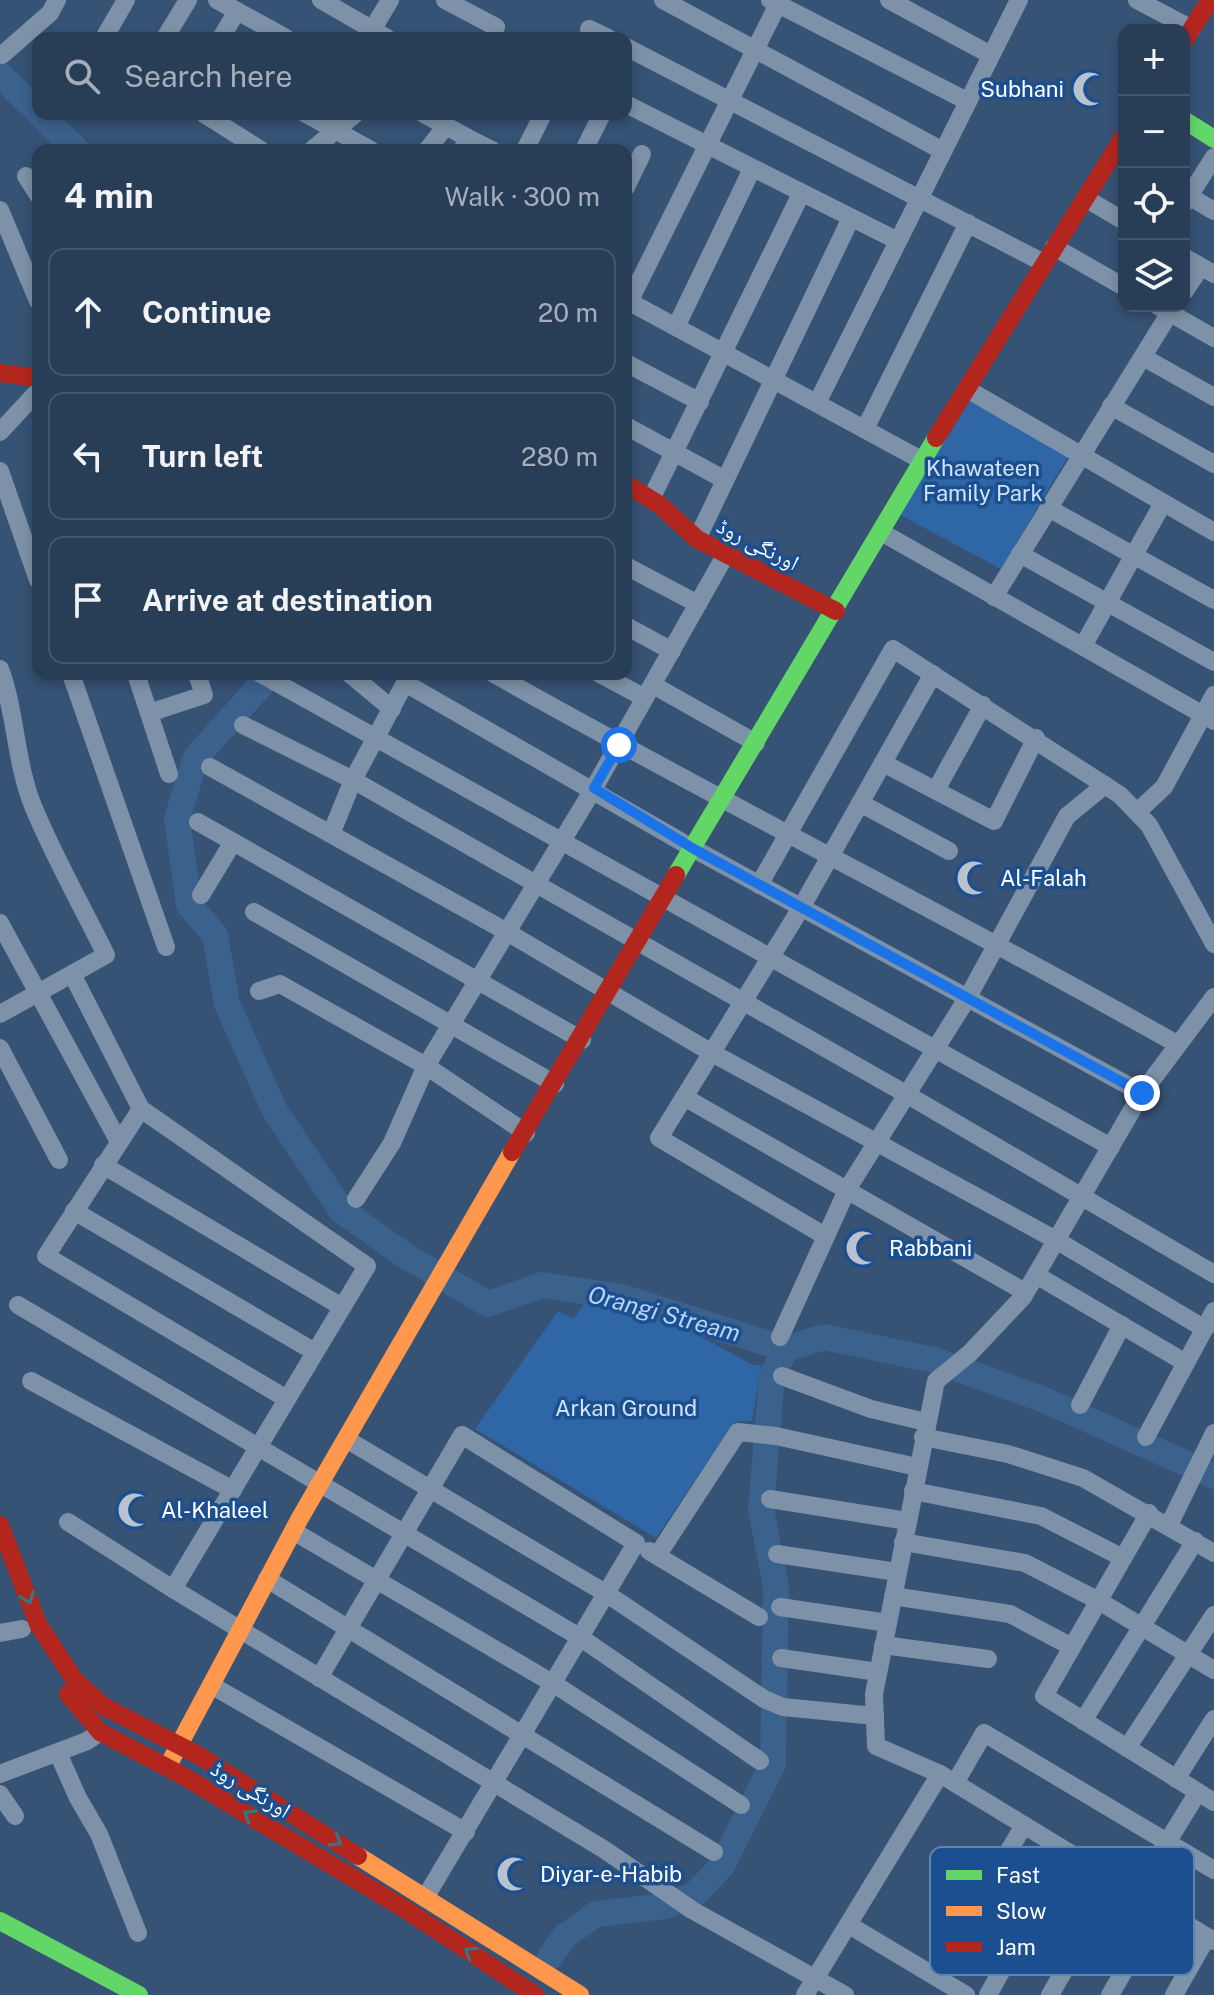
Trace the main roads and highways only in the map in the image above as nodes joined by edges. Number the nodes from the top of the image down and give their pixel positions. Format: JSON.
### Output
{"nodes":[{"id":1,"x":1210,"y":0,"type":"edge"},
{"id":2,"x":1190,"y":32,"type":"edge"},
{"id":3,"x":1190,"y":124,"type":"edge"},
{"id":4,"x":1214,"y":139,"type":"edge"},
{"id":5,"x":1118,"y":146,"type":"edge"},
{"id":6,"x":0,"y":373,"type":"edge"},
{"id":7,"x":32,"y":377,"type":"edge"},
{"id":8,"x":632,"y":488,"type":"edge"},
{"id":9,"x":836,"y":611,"type":"junction"},
{"id":10,"x":0,"y":1525,"type":"edge"},
{"id":11,"x":0,"y":1571,"type":"edge"},
{"id":12,"x":178,"y":1748,"type":"junction"},
{"id":13,"x":166,"y":1767,"type":"junction"},
{"id":14,"x":0,"y":1921,"type":"edge"},
{"id":15,"x":108,"y":1988,"type":"edge"},
{"id":16,"x":139,"y":1995,"type":"edge"},
{"id":17,"x":535,"y":1995,"type":"edge"},
{"id":18,"x":580,"y":1995,"type":"edge"}],
"edges":[{"from":1,"to":2,"type":"main road"},
{"from":3,"to":4,"type":"main road"},
{"from":5,"to":9,"type":"main road"},
{"from":6,"to":7,"type":"main road"},
{"from":8,"to":9,"type":"main road","name":"اورنگی روڈ"},
{"from":9,"to":12,"type":"main road"},
{"from":10,"to":12,"type":"main road","name":"اورنگی روڈ","one_way":true},
{"from":11,"to":13,"type":"main road","name":"اورنگی روڈ"},
{"from":12,"to":13,"type":"main road"},
{"from":12,"to":18,"type":"main road","name":"اورنگی روڈ","one_way":true},
{"from":17,"to":13,"type":"main road","name":"اورنگی روڈ","one_way":true},
{"from":14,"to":15,"type":"main road"},
{"from":15,"to":16,"type":"main road"}]}
